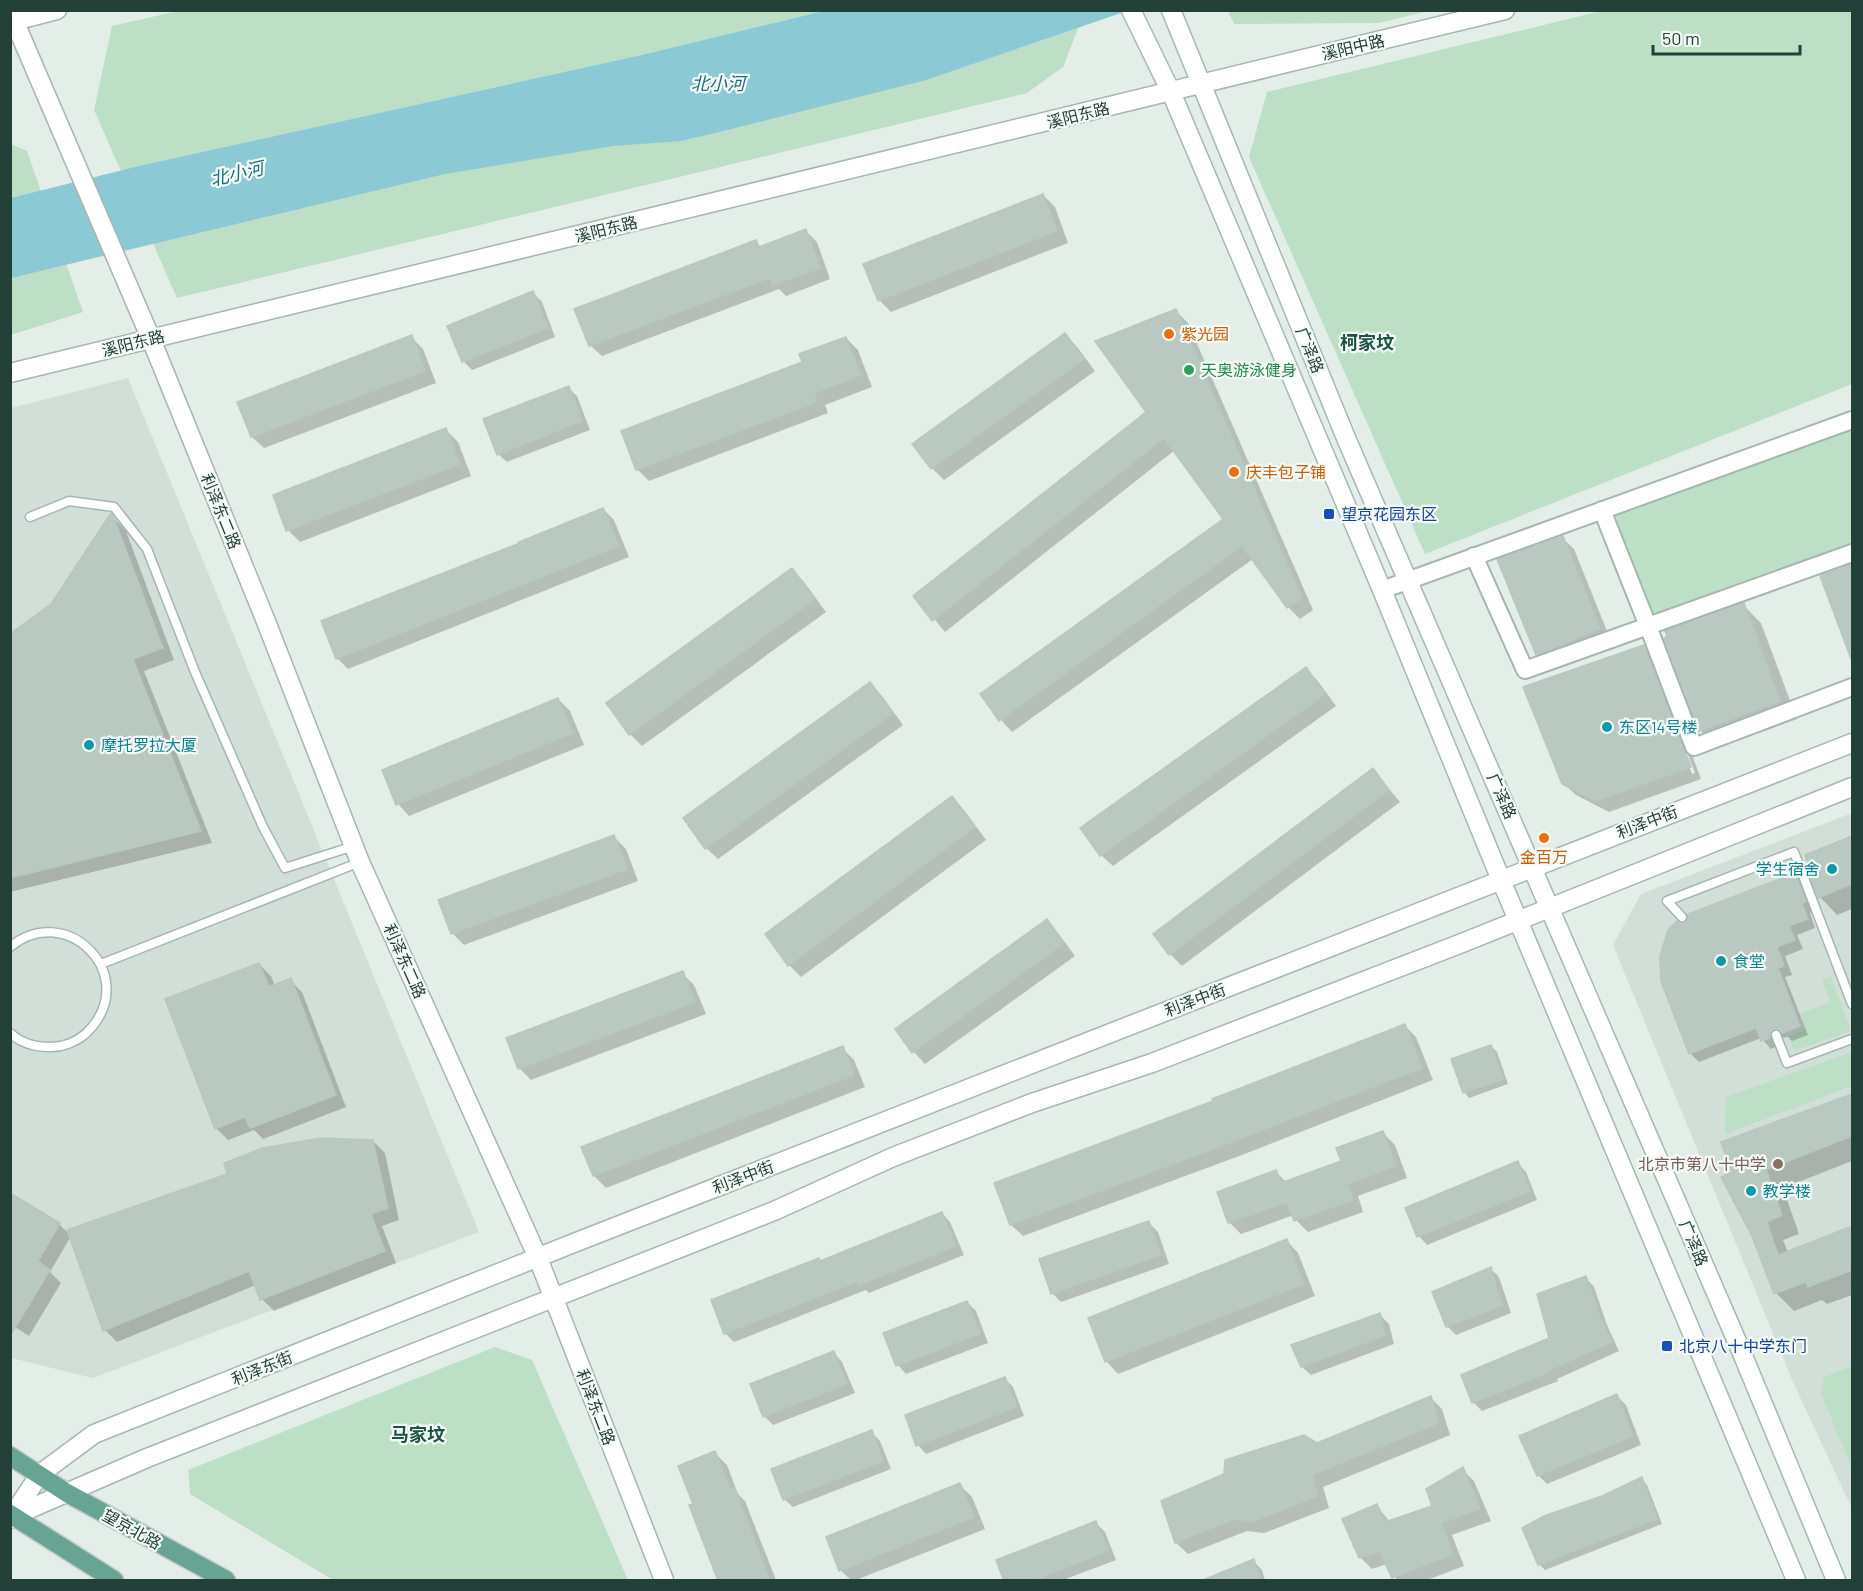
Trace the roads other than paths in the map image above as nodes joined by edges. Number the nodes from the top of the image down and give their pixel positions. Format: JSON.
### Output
{"nodes":[{"id":1,"x":57,"y":10,"type":"edge"},
{"id":2,"x":1131,"y":10,"type":"edge"},
{"id":3,"x":1505,"y":10,"type":"edge"},
{"id":4,"x":1172,"y":15,"type":"edge"},
{"id":5,"x":12,"y":18,"type":"edge"},
{"id":6,"x":1200,"y":83,"type":"junction"},
{"id":7,"x":1171,"y":92,"type":"junction"},
{"id":8,"x":151,"y":339,"type":"junction"},
{"id":9,"x":10,"y":373,"type":"edge"},
{"id":10,"x":1852,"y":420,"type":"edge"},
{"id":11,"x":1602,"y":510,"type":"junction"},
{"id":12,"x":30,"y":518,"type":"dead end"},
{"id":13,"x":1852,"y":553,"type":"edge"},
{"id":14,"x":1474,"y":556,"type":"junction"},
{"id":15,"x":1407,"y":580,"type":"junction"},
{"id":16,"x":1382,"y":590,"type":"junction"},
{"id":17,"x":1648,"y":626,"type":"junction"},
{"id":18,"x":1852,"y":687,"type":"edge"},
{"id":19,"x":1852,"y":743,"type":"edge"},
{"id":20,"x":1852,"y":787,"type":"edge"},
{"id":21,"x":358,"y":854,"type":"junction"},
{"id":22,"x":1533,"y":867,"type":"junction"},
{"id":23,"x":1501,"y":880,"type":"junction"},
{"id":24,"x":1550,"y":907,"type":"junction"},
{"id":25,"x":1682,"y":917,"type":"dead end"},
{"id":26,"x":1518,"y":920,"type":"junction"},
{"id":27,"x":10,"y":947,"type":"edge"},
{"id":28,"x":101,"y":964,"type":"junction"},
{"id":29,"x":1852,"y":1004,"type":"edge"},
{"id":30,"x":10,"y":1033,"type":"edge"},
{"id":31,"x":1776,"y":1035,"type":"dead end"},
{"id":32,"x":1852,"y":1039,"type":"edge"},
{"id":33,"x":538,"y":1258,"type":"junction"},
{"id":34,"x":554,"y":1298,"type":"junction"},
{"id":35,"x":10,"y":1456,"type":"edge"},
{"id":36,"x":40,"y":1474,"type":"junction"},
{"id":37,"x":67,"y":1493,"type":"junction"},
{"id":38,"x":11,"y":1516,"type":"edge"},
{"id":39,"x":114,"y":1581,"type":"edge"},
{"id":40,"x":226,"y":1581,"type":"edge"},
{"id":41,"x":664,"y":1581,"type":"edge"},
{"id":42,"x":1796,"y":1581,"type":"edge"},
{"id":43,"x":1836,"y":1581,"type":"edge"}],
"edges":[{"from":1,"to":5,"type":"street"},
{"from":2,"to":7,"type":"street","name":"广泽路"},
{"from":3,"to":6,"type":"street","name":"溪阳中路"},
{"from":4,"to":6,"type":"street","name":"广泽路"},
{"from":5,"to":8,"type":"street","name":"利泽东二路"},
{"from":6,"to":7,"type":"street","name":"溪阳东路"},
{"from":6,"to":15,"type":"street","name":"广泽路"},
{"from":7,"to":8,"type":"street","name":"溪阳东路"},
{"from":7,"to":16,"type":"street","name":"广泽路"},
{"from":8,"to":9,"type":"street","name":"溪阳东路"},
{"from":8,"to":21,"type":"street","name":"利泽东二路"},
{"from":10,"to":11,"type":"street"},
{"from":11,"to":14,"type":"street"},
{"from":11,"to":17,"type":"street"},
{"from":12,"to":21,"type":"lane"},
{"from":13,"to":17,"type":"street"},
{"from":14,"to":15,"type":"street"},
{"from":14,"to":17,"type":"street"},
{"from":15,"to":16,"type":"street"},
{"from":15,"to":22,"type":"street","name":"广泽路"},
{"from":16,"to":23,"type":"street","name":"广泽路"},
{"from":17,"to":18,"type":"street"},
{"from":19,"to":22,"type":"street","name":"利泽中街"},
{"from":20,"to":24,"type":"street"},
{"from":21,"to":28,"type":"lane"},
{"from":21,"to":33,"type":"street","name":"利泽东二路"},
{"from":22,"to":23,"type":"street","name":"利泽中街"},
{"from":22,"to":24,"type":"street","name":"广泽路"},
{"from":23,"to":26,"type":"street","name":"广泽路"},
{"from":23,"to":33,"type":"street","name":"利泽中街"},
{"from":24,"to":26,"type":"street"},
{"from":24,"to":43,"type":"street","name":"广泽路"},
{"from":25,"to":29,"type":"lane"},
{"from":26,"to":34,"type":"street"},
{"from":26,"to":42,"type":"street","name":"广泽路"},
{"from":27,"to":28,"type":"lane"},
{"from":28,"to":30,"type":"lane"},
{"from":31,"to":32,"type":"lane"},
{"from":33,"to":34,"type":"street","name":"利泽东二路"},
{"from":33,"to":36,"type":"street","name":"利泽东街"},
{"from":34,"to":37,"type":"street"},
{"from":34,"to":41,"type":"street","name":"利泽东二路"},
{"from":35,"to":36,"type":"main road","name":"望京北路"},
{"from":36,"to":37,"type":"main road","name":"望京北路"},
{"from":36,"to":38,"type":"street","name":"利泽东街"},
{"from":37,"to":38,"type":"street"},
{"from":37,"to":40,"type":"main road","name":"望京北路"},
{"from":38,"to":39,"type":"main road"}]}
